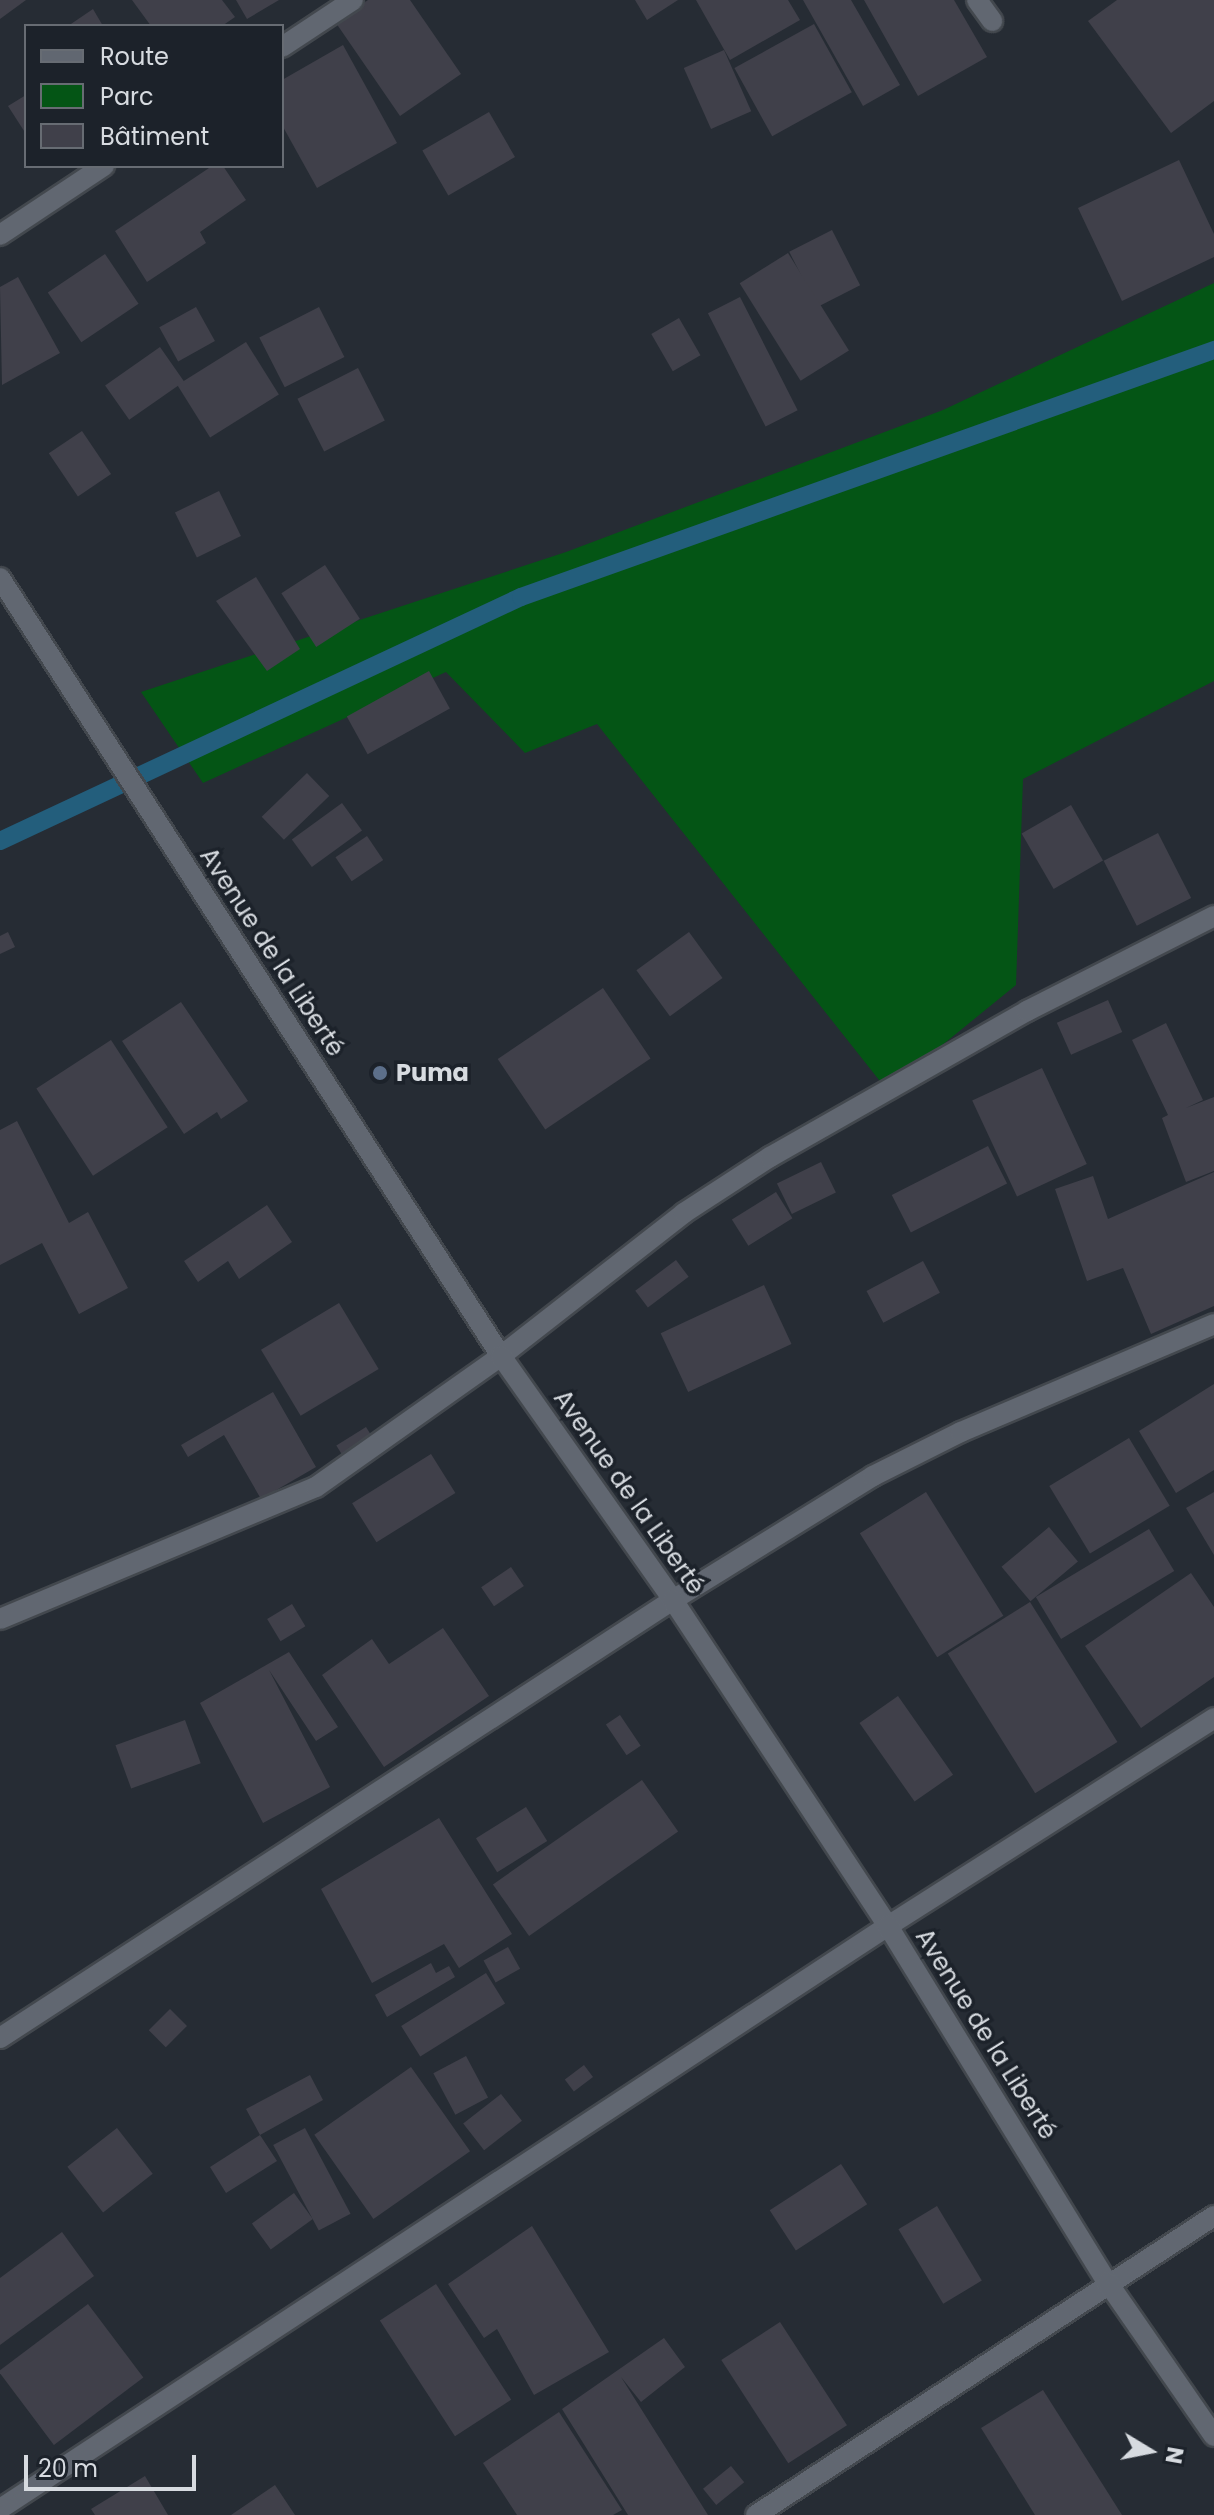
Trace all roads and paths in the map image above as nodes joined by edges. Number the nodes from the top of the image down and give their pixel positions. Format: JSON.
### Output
{"nodes":[{"id":1,"x":353,"y":0,"type":"edge"},
{"id":2,"x":977,"y":0,"type":"edge"},
{"id":3,"x":992,"y":21,"type":"dead end"},
{"id":4,"x":284,"y":46,"type":"edge"},
{"id":5,"x":101,"y":168,"type":"edge"},
{"id":6,"x":0,"y":235,"type":"edge"},
{"id":7,"x":0,"y":578,"type":"edge"},
{"id":8,"x":1214,"y":916,"type":"edge"},
{"id":9,"x":1214,"y":1324,"type":"edge"},
{"id":10,"x":501,"y":1356,"type":"junction"},
{"id":11,"x":673,"y":1600,"type":"junction"},
{"id":12,"x":0,"y":1619,"type":"edge"},
{"id":13,"x":1214,"y":1718,"type":"edge"},
{"id":14,"x":888,"y":1926,"type":"junction"},
{"id":15,"x":0,"y":2038,"type":"edge"},
{"id":16,"x":1214,"y":2216,"type":"edge"},
{"id":17,"x":1108,"y":2283,"type":"junction"},
{"id":18,"x":1214,"y":2436,"type":"edge"},
{"id":19,"x":0,"y":2509,"type":"edge"},
{"id":20,"x":756,"y":2515,"type":"edge"}],
"edges":[{"from":1,"to":4,"type":"street"},
{"from":2,"to":3,"type":"street"},
{"from":5,"to":6,"type":"street"},
{"from":7,"to":10,"type":"street","name":"Avenue de la Liberté"},
{"from":8,"to":10,"type":"street"},
{"from":9,"to":11,"type":"street"},
{"from":10,"to":11,"type":"street","name":"Avenue de la Liberté"},
{"from":10,"to":12,"type":"street"},
{"from":11,"to":14,"type":"street","name":"Avenue de la Liberté"},
{"from":11,"to":15,"type":"street"},
{"from":13,"to":14,"type":"street"},
{"from":14,"to":17,"type":"street","name":"Avenue de la Liberté"},
{"from":14,"to":19,"type":"street"},
{"from":16,"to":17,"type":"street"},
{"from":17,"to":18,"type":"street","name":"Avenue de la Liberté"},
{"from":17,"to":20,"type":"street"}]}
